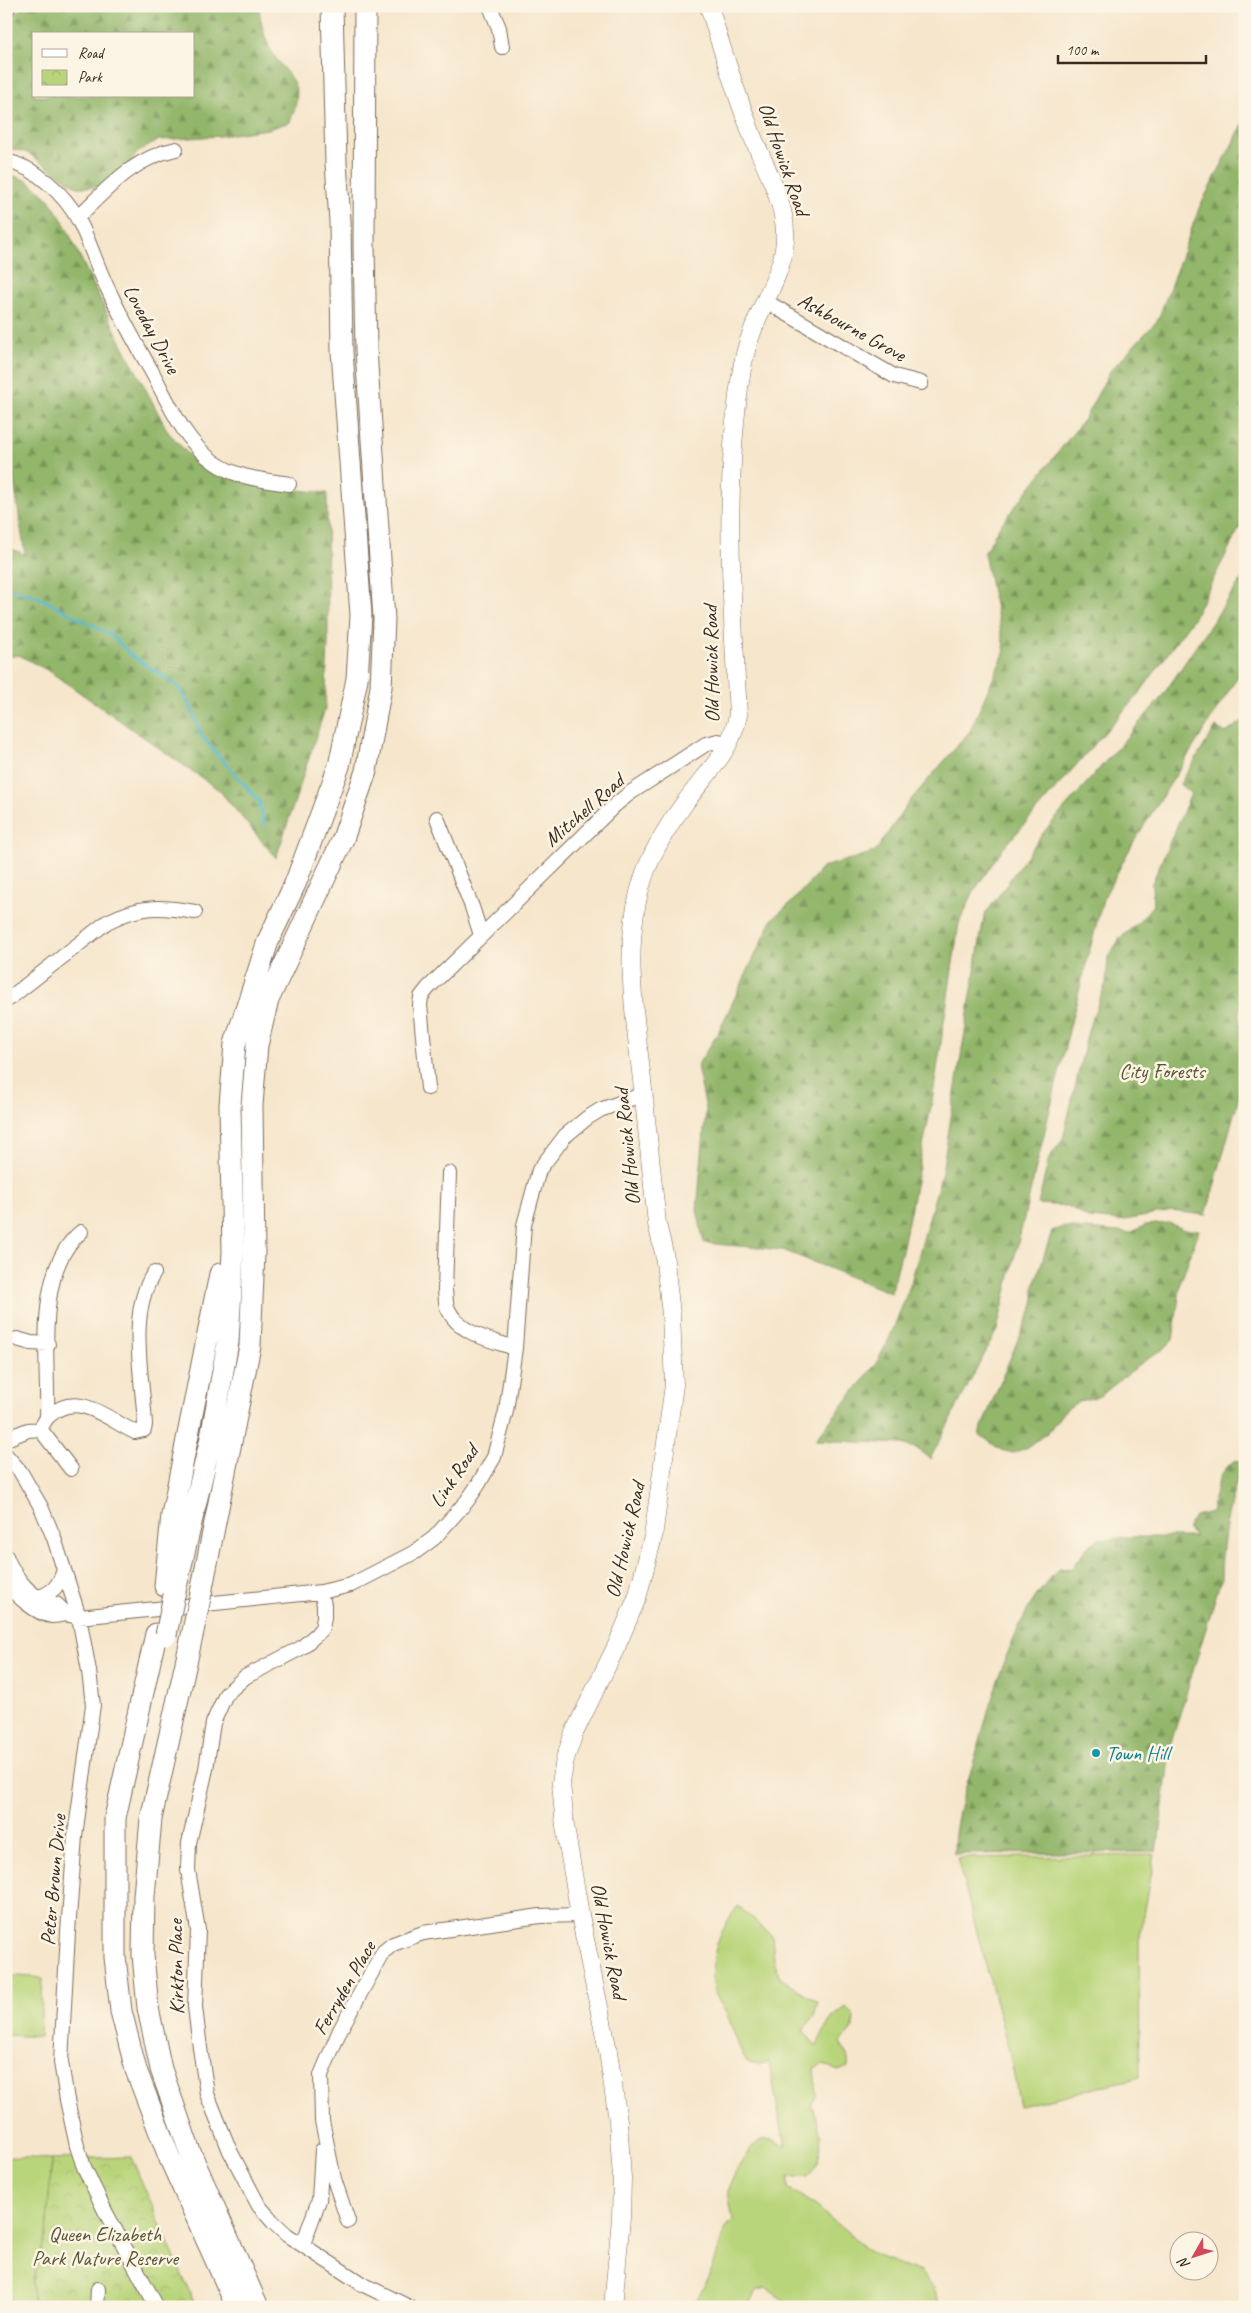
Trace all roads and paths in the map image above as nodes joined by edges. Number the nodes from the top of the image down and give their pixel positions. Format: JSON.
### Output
{"nodes":[{"id":1,"x":10,"y":6,"type":"edge"},
{"id":2,"x":332,"y":6,"type":"edge"},
{"id":3,"x":343,"y":6,"type":"edge"},
{"id":4,"x":365,"y":6,"type":"edge"},
{"id":5,"x":490,"y":6,"type":"edge"},
{"id":6,"x":709,"y":6,"type":"edge"},
{"id":7,"x":6,"y":9,"type":"edge"},
{"id":8,"x":502,"y":47,"type":"dead end"},
{"id":9,"x":176,"y":149,"type":"dead end"},
{"id":10,"x":6,"y":162,"type":"edge"},
{"id":11,"x":340,"y":165,"type":"junction"},
{"id":12,"x":77,"y":218,"type":"junction"},
{"id":13,"x":765,"y":301,"type":"junction"},
{"id":14,"x":922,"y":383,"type":"dead end"},
{"id":15,"x":289,"y":484,"type":"dead end"},
{"id":16,"x":729,"y":744,"type":"junction"},
{"id":17,"x":437,"y":818,"type":"dead end"},
{"id":18,"x":196,"y":912,"type":"dead end"},
{"id":19,"x":481,"y":934,"type":"junction"},
{"id":20,"x":6,"y":1001,"type":"edge"},
{"id":21,"x":428,"y":1088,"type":"dead end"},
{"id":22,"x":644,"y":1094,"type":"junction"},
{"id":23,"x":449,"y":1173,"type":"dead end"},
{"id":24,"x":82,"y":1232,"type":"dead end"},
{"id":25,"x":154,"y":1273,"type":"dead end"},
{"id":26,"x":17,"y":1339,"type":"dead end"},
{"id":27,"x":48,"y":1344,"type":"junction"},
{"id":28,"x":515,"y":1348,"type":"junction"},
{"id":29,"x":44,"y":1423,"type":"junction"},
{"id":30,"x":6,"y":1440,"type":"edge"},
{"id":31,"x":6,"y":1455,"type":"edge"},
{"id":32,"x":71,"y":1470,"type":"dead end"},
{"id":33,"x":6,"y":1556,"type":"edge"},
{"id":34,"x":64,"y":1570,"type":"junction"},
{"id":35,"x":6,"y":1582,"type":"edge"},
{"id":36,"x":321,"y":1592,"type":"junction"},
{"id":37,"x":39,"y":1597,"type":"junction"},
{"id":38,"x":64,"y":1614,"type":"junction"},
{"id":39,"x":79,"y":1617,"type":"junction"},
{"id":40,"x":580,"y":1915,"type":"junction"},
{"id":41,"x":322,"y":2121,"type":"junction"},
{"id":42,"x":348,"y":2221,"type":"dead end"},
{"id":43,"x":303,"y":2244,"type":"junction"},
{"id":44,"x":98,"y":2289,"type":"dead end"},
{"id":45,"x":97,"y":2307,"type":"edge"},
{"id":46,"x":156,"y":2307,"type":"edge"},
{"id":47,"x":237,"y":2307,"type":"edge"},
{"id":48,"x":258,"y":2307,"type":"edge"},
{"id":49,"x":409,"y":2307,"type":"edge"},
{"id":50,"x":613,"y":2307,"type":"edge"}],
"edges":[{"from":1,"to":7,"type":"street"},
{"from":2,"to":11,"type":"highway"},
{"from":3,"to":11,"type":"highway"},
{"from":4,"to":48,"type":"highway","bridge":true},
{"from":5,"to":8,"type":"street"},
{"from":6,"to":13,"type":"main road","name":"Old Howick Road"},
{"from":9,"to":12,"type":"street"},
{"from":10,"to":12,"type":"street","name":"Loveday Drive"},
{"from":11,"to":47,"type":"highway","bridge":true},
{"from":12,"to":15,"type":"street","name":"Loveday Drive"},
{"from":13,"to":14,"type":"street","name":"Ashbourne Grove"},
{"from":13,"to":16,"type":"main road","name":"Old Howick Road"},
{"from":16,"to":19,"type":"street","name":"Mitchell Road"},
{"from":16,"to":22,"type":"main road","name":"Old Howick Road"},
{"from":17,"to":19,"type":"street"},
{"from":18,"to":20,"type":"street"},
{"from":19,"to":21,"type":"street","name":"Mitchell Road"},
{"from":22,"to":28,"type":"street","name":"Link Road"},
{"from":22,"to":40,"type":"main road","name":"Old Howick Road"},
{"from":23,"to":28,"type":"street"},
{"from":24,"to":27,"type":"street"},
{"from":25,"to":29,"type":"street"},
{"from":26,"to":27,"type":"street"},
{"from":27,"to":29,"type":"street"},
{"from":28,"to":36,"type":"street","name":"Link Road"},
{"from":29,"to":30,"type":"street"},
{"from":29,"to":32,"type":"street"},
{"from":31,"to":34,"type":"street","name":"Peter Brown Drive"},
{"from":33,"to":37,"type":"street"},
{"from":34,"to":37,"type":"street"},
{"from":34,"to":39,"type":"street","name":"Peter Brown Drive"},
{"from":35,"to":38,"type":"street","name":"Link Road"},
{"from":36,"to":39,"type":"street","name":"Link Road"},
{"from":36,"to":43,"type":"street","name":"Kirkton Place"},
{"from":37,"to":38,"type":"street"},
{"from":38,"to":39,"type":"street","name":"Link Road"},
{"from":39,"to":46,"type":"street","name":"Peter Brown Drive"},
{"from":40,"to":41,"type":"street","name":"Ferryden Place"},
{"from":40,"to":50,"type":"main road","name":"Old Howick Road"},
{"from":41,"to":42,"type":"street","name":"Ferryden Place"},
{"from":41,"to":43,"type":"street","name":"Ferryden Place"},
{"from":43,"to":49,"type":"street","name":"Kirkton Place"},
{"from":44,"to":45,"type":"street"}]}
